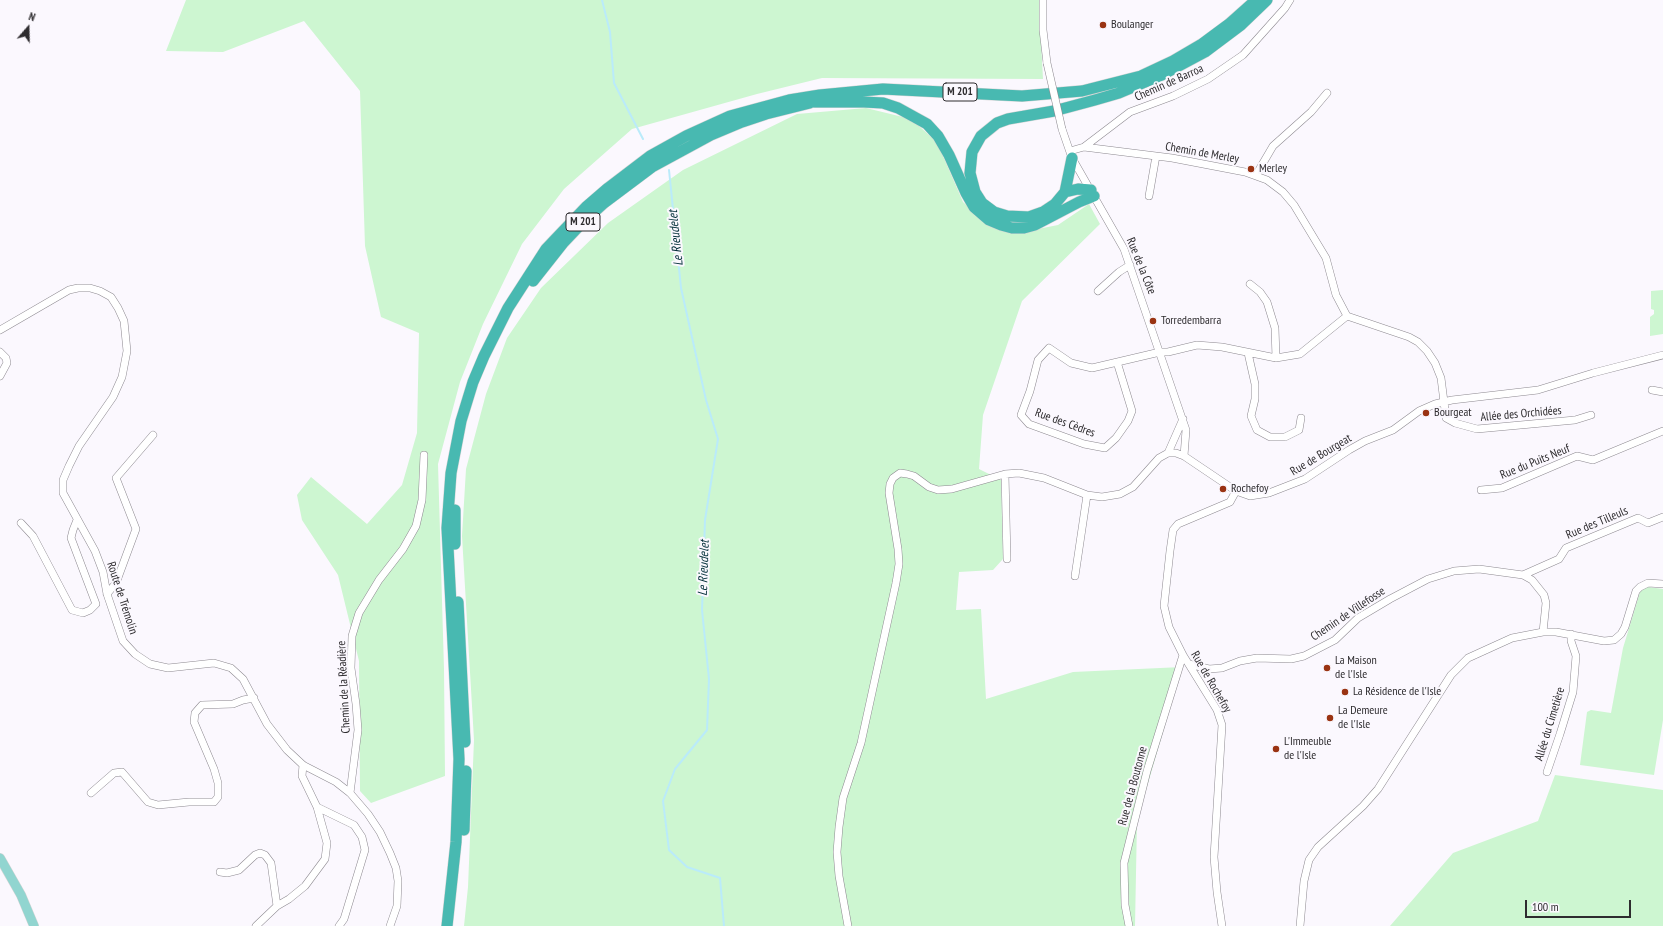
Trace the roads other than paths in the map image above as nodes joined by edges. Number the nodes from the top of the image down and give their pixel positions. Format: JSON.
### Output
{"nodes":[{"id":1,"x":1043,"y":0,"type":"edge"},
{"id":2,"x":1250,"y":0,"type":"edge"},
{"id":3,"x":1256,"y":0,"type":"edge"},
{"id":4,"x":1262,"y":0,"type":"edge"},
{"id":5,"x":1267,"y":0,"type":"edge"},
{"id":6,"x":1290,"y":0,"type":"edge"},
{"id":7,"x":1229,"y":24,"type":"junction"},
{"id":8,"x":1327,"y":93,"type":"dead end"},
{"id":9,"x":815,"y":102,"type":"junction"},
{"id":10,"x":1084,"y":147,"type":"junction"},
{"id":11,"x":1071,"y":154,"type":"junction"},
{"id":12,"x":1156,"y":156,"type":"junction"},
{"id":13,"x":1256,"y":175,"type":"junction"},
{"id":14,"x":1065,"y":192,"type":"junction"},
{"id":15,"x":1092,"y":193,"type":"junction"},
{"id":16,"x":1149,"y":196,"type":"dead end"},
{"id":17,"x":1130,"y":265,"type":"junction"},
{"id":18,"x":1250,"y":284,"type":"dead end"},
{"id":19,"x":1098,"y":291,"type":"dead end"},
{"id":20,"x":1347,"y":316,"type":"junction"},
{"id":21,"x":0,"y":330,"type":"edge"},
{"id":22,"x":0,"y":352,"type":"edge"},
{"id":23,"x":1160,"y":352,"type":"junction"},
{"id":24,"x":1248,"y":353,"type":"junction"},
{"id":25,"x":1663,"y":355,"type":"edge"},
{"id":26,"x":1276,"y":358,"type":"junction"},
{"id":27,"x":1117,"y":362,"type":"junction"},
{"id":28,"x":0,"y":376,"type":"edge"},
{"id":29,"x":1652,"y":390,"type":"dead end"},
{"id":30,"x":1663,"y":392,"type":"edge"},
{"id":31,"x":1444,"y":402,"type":"junction"},
{"id":32,"x":1592,"y":415,"type":"dead end"},
{"id":33,"x":1302,"y":418,"type":"dead end"},
{"id":34,"x":1183,"y":419,"type":"junction"},
{"id":35,"x":1663,"y":431,"type":"edge"},
{"id":36,"x":153,"y":435,"type":"dead end"},
{"id":37,"x":1168,"y":453,"type":"junction"},
{"id":38,"x":424,"y":455,"type":"dead end"},
{"id":39,"x":1184,"y":456,"type":"junction"},
{"id":40,"x":1005,"y":474,"type":"junction"},
{"id":41,"x":1481,"y":490,"type":"dead end"},
{"id":42,"x":1236,"y":491,"type":"junction"},
{"id":43,"x":1087,"y":495,"type":"junction"},
{"id":44,"x":1663,"y":517,"type":"edge"},
{"id":45,"x":77,"y":520,"type":"junction"},
{"id":46,"x":21,"y":523,"type":"dead end"},
{"id":47,"x":1007,"y":559,"type":"dead end"},
{"id":48,"x":1523,"y":575,"type":"junction"},
{"id":49,"x":1076,"y":576,"type":"dead end"},
{"id":50,"x":1663,"y":584,"type":"edge"},
{"id":51,"x":107,"y":594,"type":"junction"},
{"id":52,"x":1543,"y":632,"type":"junction"},
{"id":53,"x":1571,"y":634,"type":"junction"},
{"id":54,"x":1183,"y":655,"type":"junction"},
{"id":55,"x":1189,"y":664,"type":"junction"},
{"id":56,"x":254,"y":698,"type":"junction"},
{"id":57,"x":303,"y":765,"type":"junction"},
{"id":58,"x":1547,"y":772,"type":"dead end"},
{"id":59,"x":91,"y":793,"type":"dead end"},
{"id":60,"x":350,"y":793,"type":"junction"},
{"id":61,"x":317,"y":807,"type":"junction"},
{"id":62,"x":0,"y":858,"type":"edge"},
{"id":63,"x":220,"y":872,"type":"dead end"},
{"id":64,"x":277,"y":906,"type":"junction"},
{"id":65,"x":34,"y":926,"type":"edge"},
{"id":66,"x":256,"y":926,"type":"edge"},
{"id":67,"x":339,"y":926,"type":"edge"},
{"id":68,"x":390,"y":926,"type":"edge"},
{"id":69,"x":447,"y":926,"type":"edge"},
{"id":70,"x":453,"y":926,"type":"edge"},
{"id":71,"x":848,"y":926,"type":"edge"},
{"id":72,"x":1129,"y":926,"type":"edge"},
{"id":73,"x":1222,"y":926,"type":"edge"},
{"id":74,"x":1300,"y":926,"type":"edge"}],
"edges":[{"from":1,"to":11,"type":"street","name":"Rue de la Côte","bridge":true},
{"from":2,"to":7,"type":"highway"},
{"from":3,"to":7,"type":"highway","number":"M 201"},
{"from":4,"to":9,"type":"highway","number":"M 201"},
{"from":5,"to":14,"type":"highway"},
{"from":6,"to":10,"type":"street","name":"Chemin de Barroa"},
{"from":7,"to":69,"type":"highway","number":"M 201"},
{"from":8,"to":13,"type":"street"},
{"from":9,"to":15,"type":"highway"},
{"from":9,"to":70,"type":"highway","number":"M 201"},
{"from":10,"to":11,"type":"street","name":"Chemin de Merley"},
{"from":10,"to":12,"type":"street","name":"Chemin de Merley"},
{"from":11,"to":14,"type":"highway"},
{"from":11,"to":15,"type":"street","name":"Rue de la Côte"},
{"from":12,"to":13,"type":"street","name":"Chemin de Merley"},
{"from":12,"to":16,"type":"street"},
{"from":13,"to":20,"type":"street","name":"Chemin de Merley"},
{"from":14,"to":15,"type":"highway"},
{"from":15,"to":17,"type":"street","name":"Rue de la Côte"},
{"from":17,"to":19,"type":"street"},
{"from":17,"to":23,"type":"street","name":"Rue de la Côte"},
{"from":18,"to":26,"type":"street"},
{"from":20,"to":26,"type":"street","name":"Rue des Cèdres"},
{"from":20,"to":31,"type":"street"},
{"from":21,"to":45,"type":"street","name":"Route de Trémolin"},
{"from":22,"to":28,"type":"street"},
{"from":23,"to":24,"type":"street","name":"Rue des Cèdres"},
{"from":23,"to":27,"type":"street","name":"Rue des Cèdres"},
{"from":23,"to":34,"type":"street","name":"Rue de la Côte"},
{"from":24,"to":26,"type":"street","name":"Rue des Cèdres"},
{"from":24,"to":33,"type":"street"},
{"from":25,"to":31,"type":"street","name":"Rue de Bourgeat"},
{"from":27,"to":27,"type":"street","name":"Rue des Cèdres"},
{"from":29,"to":30,"type":"street"},
{"from":31,"to":32,"type":"street","name":"Allée des Orchidées"},
{"from":31,"to":42,"type":"street","name":"Rue de Bourgeat"},
{"from":34,"to":37,"type":"street"},
{"from":34,"to":39,"type":"street","name":"Rue de la Côte"},
{"from":35,"to":41,"type":"street","name":"Rue du Puits Neuf"},
{"from":36,"to":51,"type":"street"},
{"from":37,"to":39,"type":"street","name":"Rue de Bourgeat"},
{"from":37,"to":43,"type":"street"},
{"from":38,"to":60,"type":"street","name":"Chemin de la Réadière"},
{"from":39,"to":42,"type":"street","name":"Rue de Bourgeat"},
{"from":40,"to":43,"type":"street"},
{"from":40,"to":47,"type":"street"},
{"from":40,"to":71,"type":"street"},
{"from":42,"to":54,"type":"street","name":"Rue de Rochefoy"},
{"from":43,"to":49,"type":"street"},
{"from":44,"to":48,"type":"street","name":"Rue des Tilleuls"},
{"from":45,"to":46,"type":"street"},
{"from":45,"to":51,"type":"street","name":"Route de Trémolin"},
{"from":48,"to":52,"type":"street"},
{"from":48,"to":55,"type":"street","name":"Chemin de Villefosse"},
{"from":50,"to":53,"type":"street"},
{"from":51,"to":56,"type":"street","name":"Route de Trémolin"},
{"from":52,"to":53,"type":"street"},
{"from":52,"to":74,"type":"street"},
{"from":53,"to":58,"type":"street","name":"Allée du Cimetière"},
{"from":54,"to":55,"type":"street","name":"Rue de Rochefoy"},
{"from":54,"to":72,"type":"street","name":"Rue de la Boutonne"},
{"from":55,"to":73,"type":"street","name":"Rue de Rochefoy"},
{"from":56,"to":57,"type":"street","name":"Route de Trémolin"},
{"from":56,"to":59,"type":"street"},
{"from":57,"to":60,"type":"street","name":"Route de Trémolin"},
{"from":57,"to":61,"type":"street"},
{"from":60,"to":68,"type":"street","name":"Route de Trémolin"},
{"from":61,"to":64,"type":"street"},
{"from":61,"to":67,"type":"street"},
{"from":62,"to":65,"type":"main road"},
{"from":63,"to":64,"type":"street"},
{"from":64,"to":66,"type":"street"}]}
